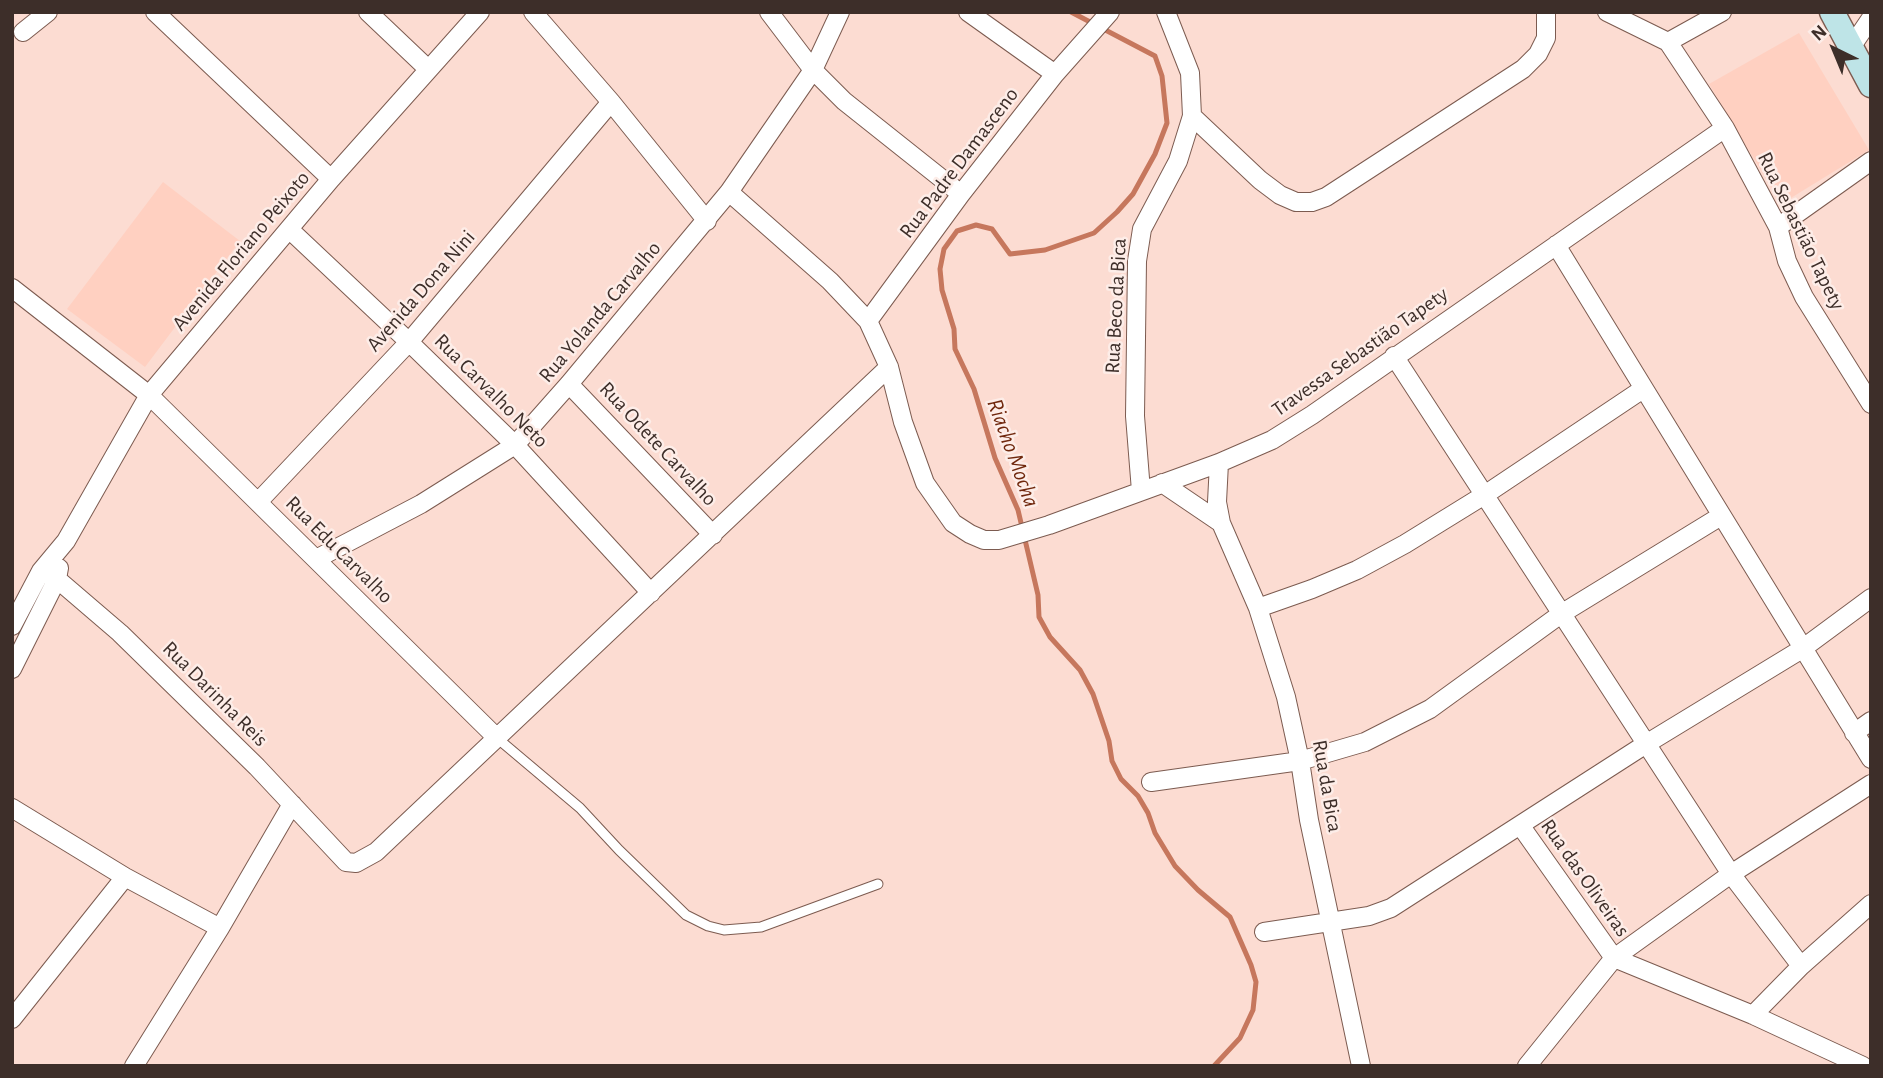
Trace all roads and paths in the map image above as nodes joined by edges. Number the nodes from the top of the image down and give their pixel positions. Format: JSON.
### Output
{"nodes":[{"id":1,"x":48,"y":12,"type":"edge"},
{"id":2,"x":155,"y":12,"type":"edge"},
{"id":3,"x":368,"y":12,"type":"edge"},
{"id":4,"x":480,"y":12,"type":"edge"},
{"id":5,"x":533,"y":12,"type":"edge"},
{"id":6,"x":769,"y":12,"type":"edge"},
{"id":7,"x":841,"y":12,"type":"edge"},
{"id":8,"x":968,"y":12,"type":"edge"},
{"id":9,"x":1166,"y":12,"type":"edge"},
{"id":10,"x":1546,"y":12,"type":"edge"},
{"id":11,"x":1607,"y":12,"type":"edge"},
{"id":12,"x":1722,"y":12,"type":"edge"},
{"id":13,"x":1832,"y":12,"type":"edge"},
{"id":14,"x":1107,"y":15,"type":"edge"},
{"id":15,"x":1871,"y":18,"type":"edge"},
{"id":16,"x":23,"y":32,"type":"dead end"},
{"id":17,"x":1668,"y":42,"type":"junction"},
{"id":18,"x":1852,"y":46,"type":"junction"},
{"id":19,"x":428,"y":69,"type":"junction"},
{"id":20,"x":813,"y":70,"type":"junction"},
{"id":21,"x":1055,"y":74,"type":"junction"},
{"id":22,"x":1871,"y":85,"type":"edge"},
{"id":23,"x":611,"y":102,"type":"junction"},
{"id":24,"x":1192,"y":116,"type":"junction"},
{"id":25,"x":1725,"y":128,"type":"junction"},
{"id":26,"x":1871,"y":161,"type":"edge"},
{"id":27,"x":331,"y":179,"type":"junction"},
{"id":28,"x":729,"y":192,"type":"junction"},
{"id":29,"x":961,"y":194,"type":"junction"},
{"id":30,"x":707,"y":221,"type":"junction"},
{"id":31,"x":1778,"y":227,"type":"junction"},
{"id":32,"x":290,"y":230,"type":"junction"},
{"id":33,"x":1556,"y":245,"type":"junction"},
{"id":34,"x":12,"y":288,"type":"edge"},
{"id":35,"x":868,"y":321,"type":"junction"},
{"id":36,"x":409,"y":342,"type":"junction"},
{"id":37,"x":1395,"y":356,"type":"junction"},
{"id":38,"x":889,"y":367,"type":"junction"},
{"id":39,"x":569,"y":384,"type":"junction"},
{"id":40,"x":1643,"y":389,"type":"junction"},
{"id":41,"x":149,"y":395,"type":"junction"},
{"id":42,"x":1871,"y":404,"type":"edge"},
{"id":43,"x":515,"y":446,"type":"junction"},
{"id":44,"x":1219,"y":463,"type":"junction"},
{"id":45,"x":1162,"y":483,"type":"junction"},
{"id":46,"x":1141,"y":491,"type":"junction"},
{"id":47,"x":1486,"y":494,"type":"junction"},
{"id":48,"x":258,"y":502,"type":"junction"},
{"id":49,"x":1721,"y":516,"type":"junction"},
{"id":50,"x":1221,"y":523,"type":"junction"},
{"id":51,"x":712,"y":535,"type":"junction"},
{"id":52,"x":316,"y":559,"type":"junction"},
{"id":53,"x":49,"y":575,"type":"junction"},
{"id":54,"x":651,"y":593,"type":"junction"},
{"id":55,"x":1871,"y":598,"type":"edge"},
{"id":56,"x":1258,"y":608,"type":"junction"},
{"id":57,"x":1561,"y":614,"type":"junction"},
{"id":58,"x":12,"y":626,"type":"edge"},
{"id":59,"x":1802,"y":649,"type":"junction"},
{"id":60,"x":12,"y":670,"type":"edge"},
{"id":61,"x":1871,"y":721,"type":"edge"},
{"id":62,"x":1854,"y":733,"type":"junction"},
{"id":63,"x":497,"y":738,"type":"junction"},
{"id":64,"x":1646,"y":744,"type":"junction"},
{"id":65,"x":1871,"y":760,"type":"edge"},
{"id":66,"x":1300,"y":761,"type":"junction"},
{"id":67,"x":1151,"y":782,"type":"dead end"},
{"id":68,"x":1871,"y":784,"type":"edge"},
{"id":69,"x":292,"y":804,"type":"junction"},
{"id":70,"x":12,"y":808,"type":"edge"},
{"id":71,"x":1520,"y":825,"type":"junction"},
{"id":72,"x":1731,"y":874,"type":"junction"},
{"id":73,"x":125,"y":877,"type":"junction"},
{"id":74,"x":878,"y":884,"type":"dead end"},
{"id":75,"x":1871,"y":904,"type":"edge"},
{"id":76,"x":1329,"y":922,"type":"junction"},
{"id":77,"x":220,"y":928,"type":"junction"},
{"id":78,"x":1264,"y":932,"type":"dead end"},
{"id":79,"x":1614,"y":958,"type":"junction"},
{"id":80,"x":1801,"y":966,"type":"junction"},
{"id":81,"x":1754,"y":1015,"type":"junction"},
{"id":82,"x":12,"y":1019,"type":"edge"},
{"id":83,"x":134,"y":1066,"type":"edge"},
{"id":84,"x":1361,"y":1066,"type":"edge"},
{"id":85,"x":1527,"y":1066,"type":"edge"},
{"id":86,"x":1863,"y":1066,"type":"edge"}],
"edges":[{"from":1,"to":16,"type":"street"},
{"from":2,"to":27,"type":"street"},
{"from":3,"to":19,"type":"street"},
{"from":4,"to":19,"type":"street","name":"Avenida Floriano Peixoto"},
{"from":5,"to":23,"type":"street"},
{"from":6,"to":20,"type":"street"},
{"from":7,"to":20,"type":"street","name":"Rua Yolanda Carvalho"},
{"from":8,"to":21,"type":"street"},
{"from":9,"to":24,"type":"street","name":"Rua Beco da Bica"},
{"from":10,"to":24,"type":"street"},
{"from":11,"to":17,"type":"street"},
{"from":12,"to":17,"type":"street"},
{"from":13,"to":18,"type":"main road"},
{"from":14,"to":21,"type":"street","name":"Rua Padre Damasceno"},
{"from":15,"to":18,"type":"street"},
{"from":17,"to":25,"type":"street","name":"Rua Sebastião Tapety"},
{"from":18,"to":22,"type":"main road"},
{"from":19,"to":27,"type":"street","name":"Avenida Floriano Peixoto"},
{"from":20,"to":28,"type":"street","name":"Rua Yolanda Carvalho"},
{"from":20,"to":29,"type":"street"},
{"from":21,"to":29,"type":"street","name":"Rua Padre Damasceno"},
{"from":23,"to":30,"type":"street"},
{"from":23,"to":36,"type":"street","name":"Avenida Dona Nini"},
{"from":24,"to":46,"type":"street","name":"Rua Beco da Bica"},
{"from":25,"to":31,"type":"street","name":"Rua Sebastião Tapety"},
{"from":25,"to":33,"type":"street","name":"Travessa Sebastião Tapety"},
{"from":26,"to":31,"type":"street"},
{"from":27,"to":32,"type":"street","name":"Avenida Floriano Peixoto"},
{"from":28,"to":30,"type":"street","name":"Rua Yolanda Carvalho"},
{"from":28,"to":35,"type":"street"},
{"from":29,"to":35,"type":"street","name":"Rua Padre Damasceno"},
{"from":30,"to":39,"type":"street","name":"Rua Yolanda Carvalho"},
{"from":31,"to":42,"type":"street","name":"Rua Sebastião Tapety"},
{"from":32,"to":36,"type":"street","name":"Rua Carvalho Neto"},
{"from":32,"to":41,"type":"street","name":"Avenida Floriano Peixoto"},
{"from":33,"to":37,"type":"street","name":"Travessa Sebastião Tapety"},
{"from":33,"to":40,"type":"street"},
{"from":34,"to":41,"type":"street","name":"Rua Edu Carvalho"},
{"from":35,"to":38,"type":"street"},
{"from":36,"to":43,"type":"street","name":"Rua Carvalho Neto"},
{"from":36,"to":48,"type":"street","name":"Avenida Dona Nini"},
{"from":37,"to":44,"type":"street","name":"Travessa Sebastião Tapety"},
{"from":37,"to":47,"type":"street"},
{"from":38,"to":46,"type":"street","name":"Travessa Sebastião Tapety"},
{"from":38,"to":51,"type":"street"},
{"from":39,"to":43,"type":"street","name":"Rua Yolanda Carvalho"},
{"from":39,"to":51,"type":"street","name":"Rua Odete Carvalho"},
{"from":40,"to":47,"type":"street"},
{"from":40,"to":49,"type":"street"},
{"from":41,"to":48,"type":"street","name":"Rua Edu Carvalho"},
{"from":41,"to":53,"type":"street","name":"Avenida Floriano Peixoto"},
{"from":43,"to":52,"type":"street","name":"Rua Yolanda Carvalho"},
{"from":43,"to":54,"type":"street","name":"Rua Carvalho Neto"},
{"from":44,"to":45,"type":"street","name":"Travessa Sebastião Tapety"},
{"from":44,"to":50,"type":"street","name":"Rua da Bica"},
{"from":45,"to":46,"type":"street","name":"Travessa Sebastião Tapety"},
{"from":45,"to":50,"type":"street"},
{"from":47,"to":56,"type":"street"},
{"from":47,"to":57,"type":"street"},
{"from":48,"to":52,"type":"street","name":"Rua Edu Carvalho"},
{"from":49,"to":57,"type":"street"},
{"from":49,"to":59,"type":"street"},
{"from":50,"to":56,"type":"street","name":"Rua da Bica"},
{"from":51,"to":54,"type":"street"},
{"from":52,"to":63,"type":"street","name":"Rua Edu Carvalho"},
{"from":53,"to":58,"type":"street","name":"Avenida Floriano Peixoto"},
{"from":53,"to":60,"type":"street","name":"Avenida Floriano Peixoto"},
{"from":53,"to":69,"type":"street","name":"Rua Darinha Reis"},
{"from":54,"to":63,"type":"street"},
{"from":55,"to":59,"type":"street"},
{"from":56,"to":66,"type":"street","name":"Rua da Bica"},
{"from":57,"to":64,"type":"street"},
{"from":57,"to":66,"type":"street"},
{"from":59,"to":62,"type":"street"},
{"from":59,"to":64,"type":"street"},
{"from":61,"to":62,"type":"street"},
{"from":62,"to":65,"type":"street"},
{"from":63,"to":69,"type":"street","name":"Rua Darinha Reis"},
{"from":63,"to":74,"type":"lane"},
{"from":64,"to":71,"type":"street"},
{"from":64,"to":72,"type":"street"},
{"from":66,"to":67,"type":"street"},
{"from":66,"to":76,"type":"street","name":"Rua da Bica"},
{"from":68,"to":72,"type":"street"},
{"from":69,"to":77,"type":"street"},
{"from":70,"to":73,"type":"street"},
{"from":71,"to":76,"type":"street"},
{"from":71,"to":79,"type":"street","name":"Rua das Oliveiras"},
{"from":72,"to":79,"type":"street"},
{"from":72,"to":80,"type":"street"},
{"from":73,"to":77,"type":"street"},
{"from":73,"to":82,"type":"street"},
{"from":75,"to":80,"type":"street"},
{"from":76,"to":78,"type":"street"},
{"from":76,"to":84,"type":"street","name":"Rua da Bica"},
{"from":77,"to":83,"type":"street"},
{"from":79,"to":81,"type":"street"},
{"from":79,"to":85,"type":"street"},
{"from":80,"to":81,"type":"street"},
{"from":81,"to":86,"type":"street"}]}
